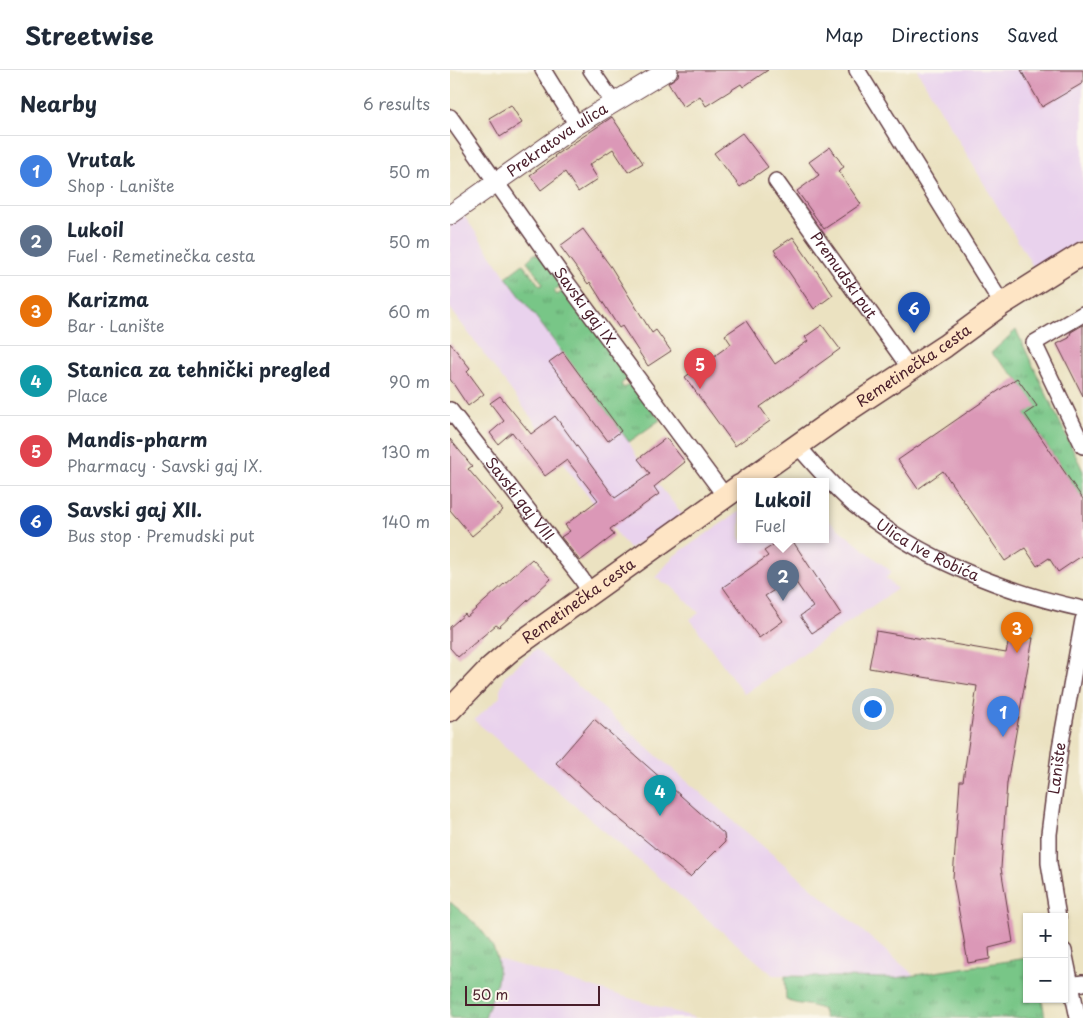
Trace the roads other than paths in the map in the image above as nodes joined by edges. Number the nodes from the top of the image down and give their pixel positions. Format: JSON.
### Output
{"nodes":[{"id":1,"x":543,"y":70,"type":"edge"},
{"id":2,"x":592,"y":70,"type":"edge"},
{"id":3,"x":668,"y":70,"type":"edge"},
{"id":4,"x":857,"y":70,"type":"edge"},
{"id":5,"x":613,"y":102,"type":"junction"},
{"id":6,"x":450,"y":117,"type":"edge"},
{"id":7,"x":577,"y":125,"type":"junction"},
{"id":8,"x":776,"y":181,"type":"dead end"},
{"id":9,"x":495,"y":182,"type":"junction"},
{"id":10,"x":450,"y":215,"type":"edge"},
{"id":11,"x":1083,"y":253,"type":"edge"},
{"id":12,"x":1002,"y":304,"type":"junction"},
{"id":13,"x":1083,"y":314,"type":"edge"},
{"id":14,"x":911,"y":370,"type":"junction"},
{"id":15,"x":450,"y":410,"type":"edge"},
{"id":16,"x":798,"y":446,"type":"junction"},
{"id":17,"x":1083,"y":446,"type":"edge"},
{"id":18,"x":752,"y":478,"type":"edge"},
{"id":19,"x":827,"y":478,"type":"edge"},
{"id":20,"x":829,"y":481,"type":"edge"},
{"id":21,"x":733,"y":491,"type":"edge"},
{"id":22,"x":590,"y":592,"type":"junction"},
{"id":23,"x":1083,"y":609,"type":"edge"},
{"id":24,"x":1083,"y":620,"type":"edge"},
{"id":25,"x":450,"y":710,"type":"edge"},
{"id":26,"x":1057,"y":913,"type":"edge"},
{"id":27,"x":1067,"y":958,"type":"edge"},
{"id":28,"x":1077,"y":984,"type":"edge"},
{"id":29,"x":1078,"y":1018,"type":"edge"}],
"edges":[{"from":1,"to":7,"type":"street"},
{"from":2,"to":5,"type":"street"},
{"from":3,"to":5,"type":"street","name":"Prekratova ulica"},
{"from":4,"to":12,"type":"street"},
{"from":5,"to":7,"type":"street","name":"Prekratova ulica"},
{"from":6,"to":9,"type":"street","name":"Savski gaj IX."},
{"from":7,"to":9,"type":"street","name":"Prekratova ulica"},
{"from":8,"to":14,"type":"street","name":"Premudski put"},
{"from":9,"to":10,"type":"street","name":"Prekratova ulica"},
{"from":9,"to":21,"type":"street","name":"Savski gaj IX."},
{"from":11,"to":12,"type":"main road","name":"Remetinečka cesta"},
{"from":12,"to":14,"type":"main road","name":"Remetinečka cesta"},
{"from":13,"to":17,"type":"street"},
{"from":14,"to":16,"type":"main road","name":"Remetinečka cesta"},
{"from":15,"to":22,"type":"street","name":"Savski gaj VIII."},
{"from":16,"to":18,"type":"main road","name":"Remetinečka cesta"},
{"from":16,"to":19,"type":"street","name":"Ulica Ive Robića"},
{"from":20,"to":23,"type":"street","name":"Ulica Ive Robića"},
{"from":21,"to":22,"type":"main road","name":"Remetinečka cesta"},
{"from":22,"to":25,"type":"main road","name":"Remetinečka cesta"},
{"from":24,"to":26,"type":"street","name":"Lanište"},
{"from":27,"to":28,"type":"street"},
{"from":28,"to":29,"type":"street"}]}
